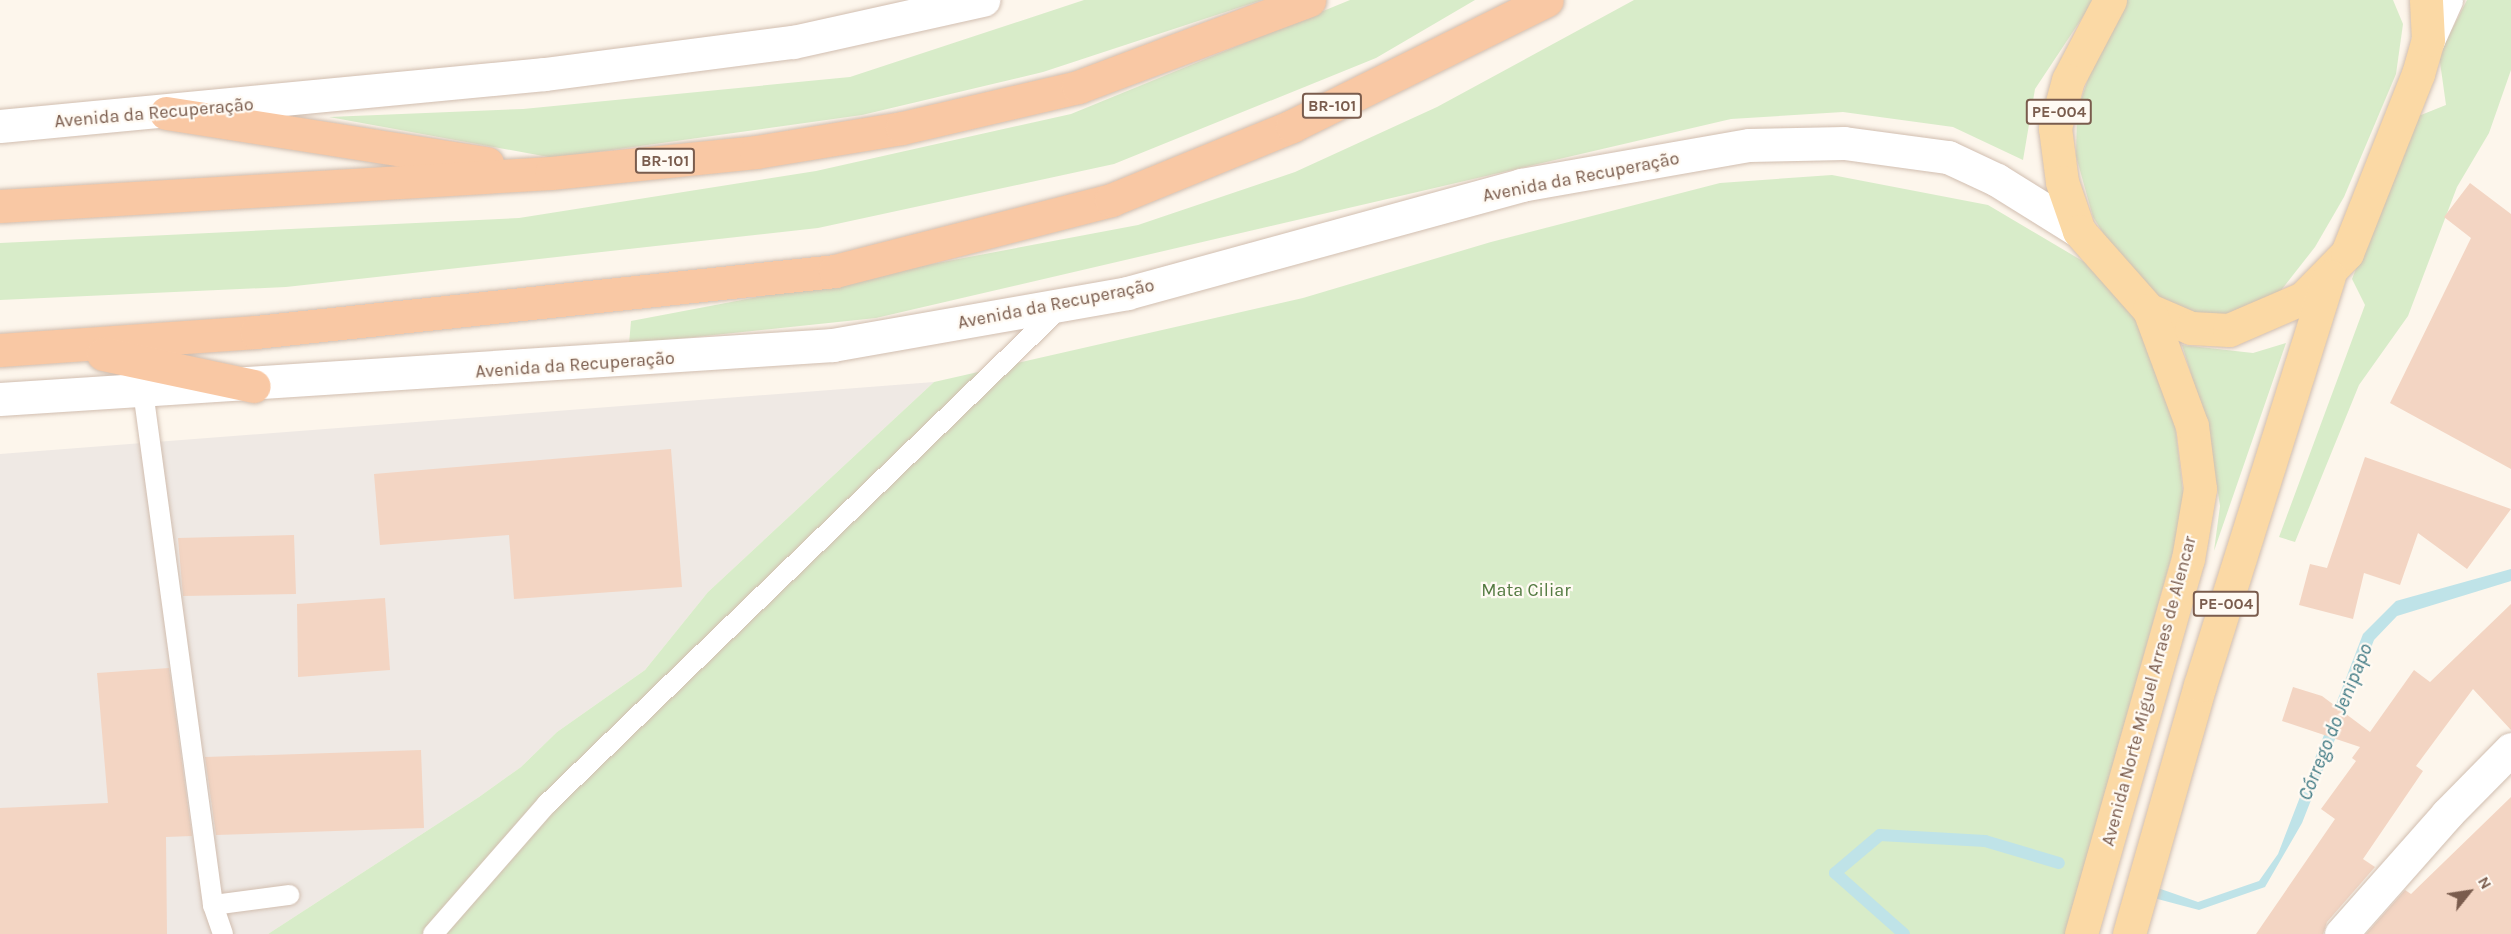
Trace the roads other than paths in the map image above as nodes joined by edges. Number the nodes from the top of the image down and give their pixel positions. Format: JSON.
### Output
{"nodes":[{"id":1,"x":983,"y":0,"type":"edge"},
{"id":2,"x":1309,"y":0,"type":"edge"},
{"id":3,"x":1547,"y":0,"type":"edge"},
{"id":4,"x":2110,"y":0,"type":"edge"},
{"id":5,"x":2426,"y":0,"type":"edge"},
{"id":6,"x":2446,"y":0,"type":"edge"},
{"id":7,"x":2428,"y":40,"type":"junction"},
{"id":8,"x":166,"y":113,"type":"junction"},
{"id":9,"x":0,"y":126,"type":"edge"},
{"id":10,"x":551,"y":173,"type":"junction"},
{"id":11,"x":0,"y":206,"type":"edge"},
{"id":12,"x":2079,"y":231,"type":"junction"},
{"id":13,"x":2329,"y":276,"type":"junction"},
{"id":14,"x":1064,"y":304,"type":"junction"},
{"id":15,"x":2149,"y":310,"type":"junction"},
{"id":16,"x":63,"y":346,"type":"junction"},
{"id":17,"x":0,"y":350,"type":"edge"},
{"id":18,"x":0,"y":366,"type":"edge"},
{"id":19,"x":254,"y":386,"type":"junction"},
{"id":20,"x":143,"y":391,"type":"junction"},
{"id":21,"x":0,"y":399,"type":"edge"},
{"id":22,"x":2511,"y":749,"type":"edge"},
{"id":23,"x":289,"y":895,"type":"dead end"},
{"id":24,"x":213,"y":905,"type":"junction"},
{"id":25,"x":223,"y":934,"type":"edge"},
{"id":26,"x":433,"y":934,"type":"edge"},
{"id":27,"x":2081,"y":934,"type":"edge"},
{"id":28,"x":2129,"y":934,"type":"edge"},
{"id":29,"x":2341,"y":934,"type":"edge"}],
"edges":[{"from":1,"to":8,"type":"main road","name":"Avenida da Recuperação"},
{"from":2,"to":10,"type":"highway","number":"BR-101"},
{"from":3,"to":16,"type":"highway","number":"BR-101"},
{"from":4,"to":12,"type":"main road","number":"PE-004"},
{"from":5,"to":7,"type":"main road","number":"PE-004"},
{"from":6,"to":7,"type":"main road"},
{"from":7,"to":13,"type":"main road","number":"PE-004"},
{"from":8,"to":9,"type":"main road","name":"Avenida da Recuperação"},
{"from":8,"to":10,"type":"highway"},
{"from":10,"to":11,"type":"highway","number":"BR-101"},
{"from":12,"to":14,"type":"main road","name":"Avenida da Recuperação"},
{"from":12,"to":15,"type":"main road","number":"PE-004"},
{"from":13,"to":15,"type":"main road","number":"PE-004"},
{"from":13,"to":28,"type":"main road","number":"PE-004"},
{"from":14,"to":19,"type":"main road","name":"Avenida da Recuperação"},
{"from":14,"to":26,"type":"lane"},
{"from":15,"to":27,"type":"main road","name":"Avenida Norte Miguel Arraes de Alencar","number":"PE-004"},
{"from":16,"to":17,"type":"highway","number":"BR-101"},
{"from":16,"to":18,"type":"highway"},
{"from":16,"to":19,"type":"highway"},
{"from":19,"to":20,"type":"main road","name":"Avenida da Recuperação"},
{"from":20,"to":21,"type":"main road","name":"Avenida da Recuperação"},
{"from":20,"to":24,"type":"lane"},
{"from":22,"to":29,"type":"main road"},
{"from":23,"to":24,"type":"lane"},
{"from":24,"to":25,"type":"lane"}]}
